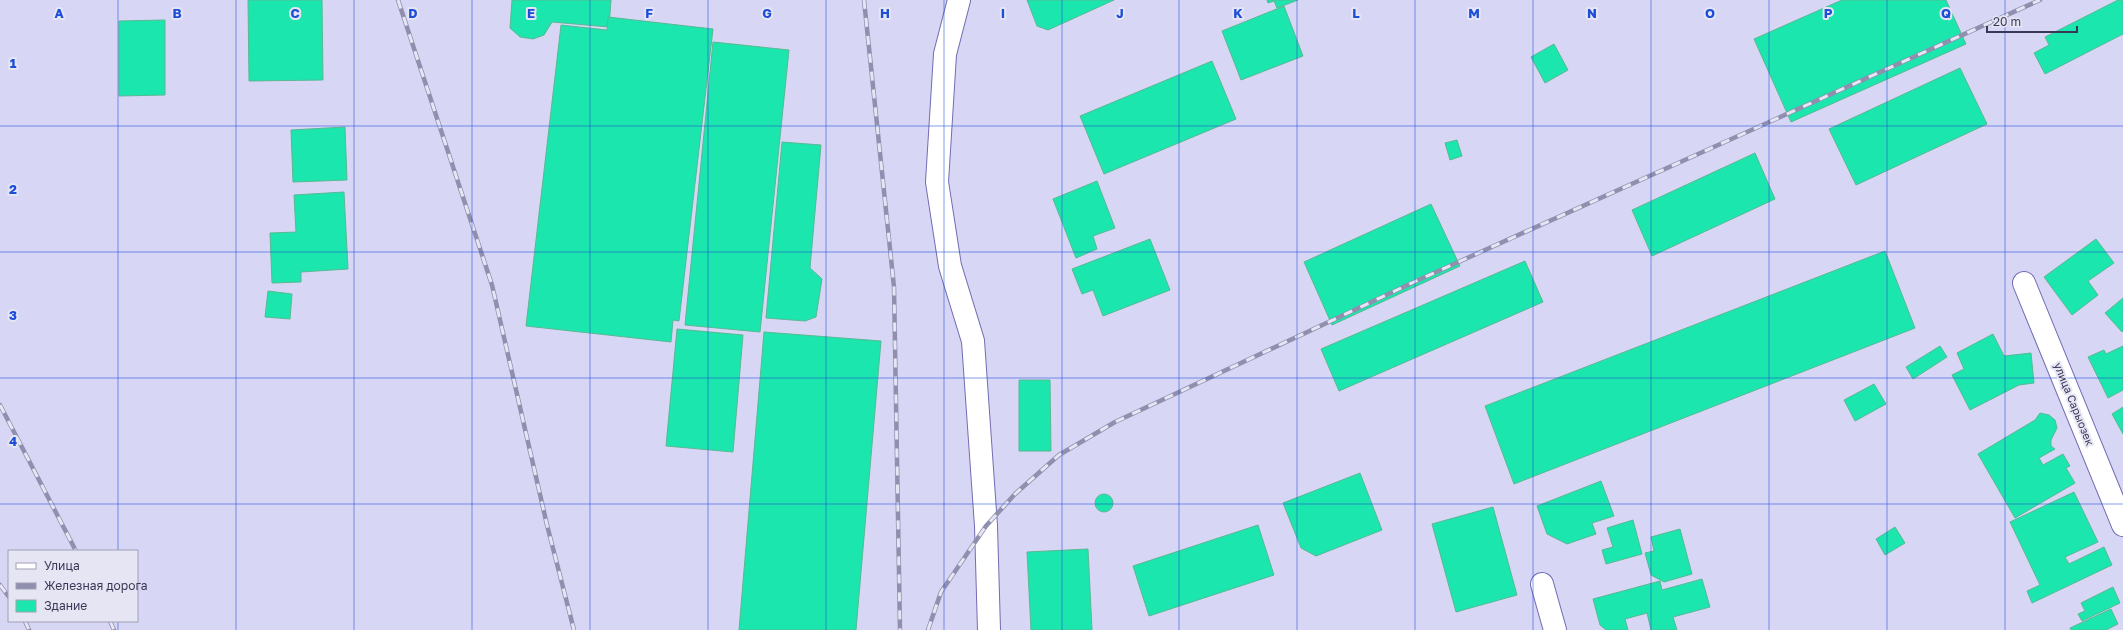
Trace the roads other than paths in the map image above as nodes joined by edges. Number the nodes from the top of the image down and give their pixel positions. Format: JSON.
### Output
{"nodes":[{"id":1,"x":958,"y":0,"type":"edge"},
{"id":2,"x":2024,"y":283,"type":"dead end"},
{"id":3,"x":2123,"y":525,"type":"edge"},
{"id":4,"x":1542,"y":584,"type":"dead end"},
{"id":5,"x":989,"y":630,"type":"edge"},
{"id":6,"x":1555,"y":630,"type":"edge"}],
"edges":[{"from":1,"to":5,"type":"street"},
{"from":2,"to":3,"type":"street","name":"улица Сарыозек"},
{"from":4,"to":6,"type":"street"}]}
